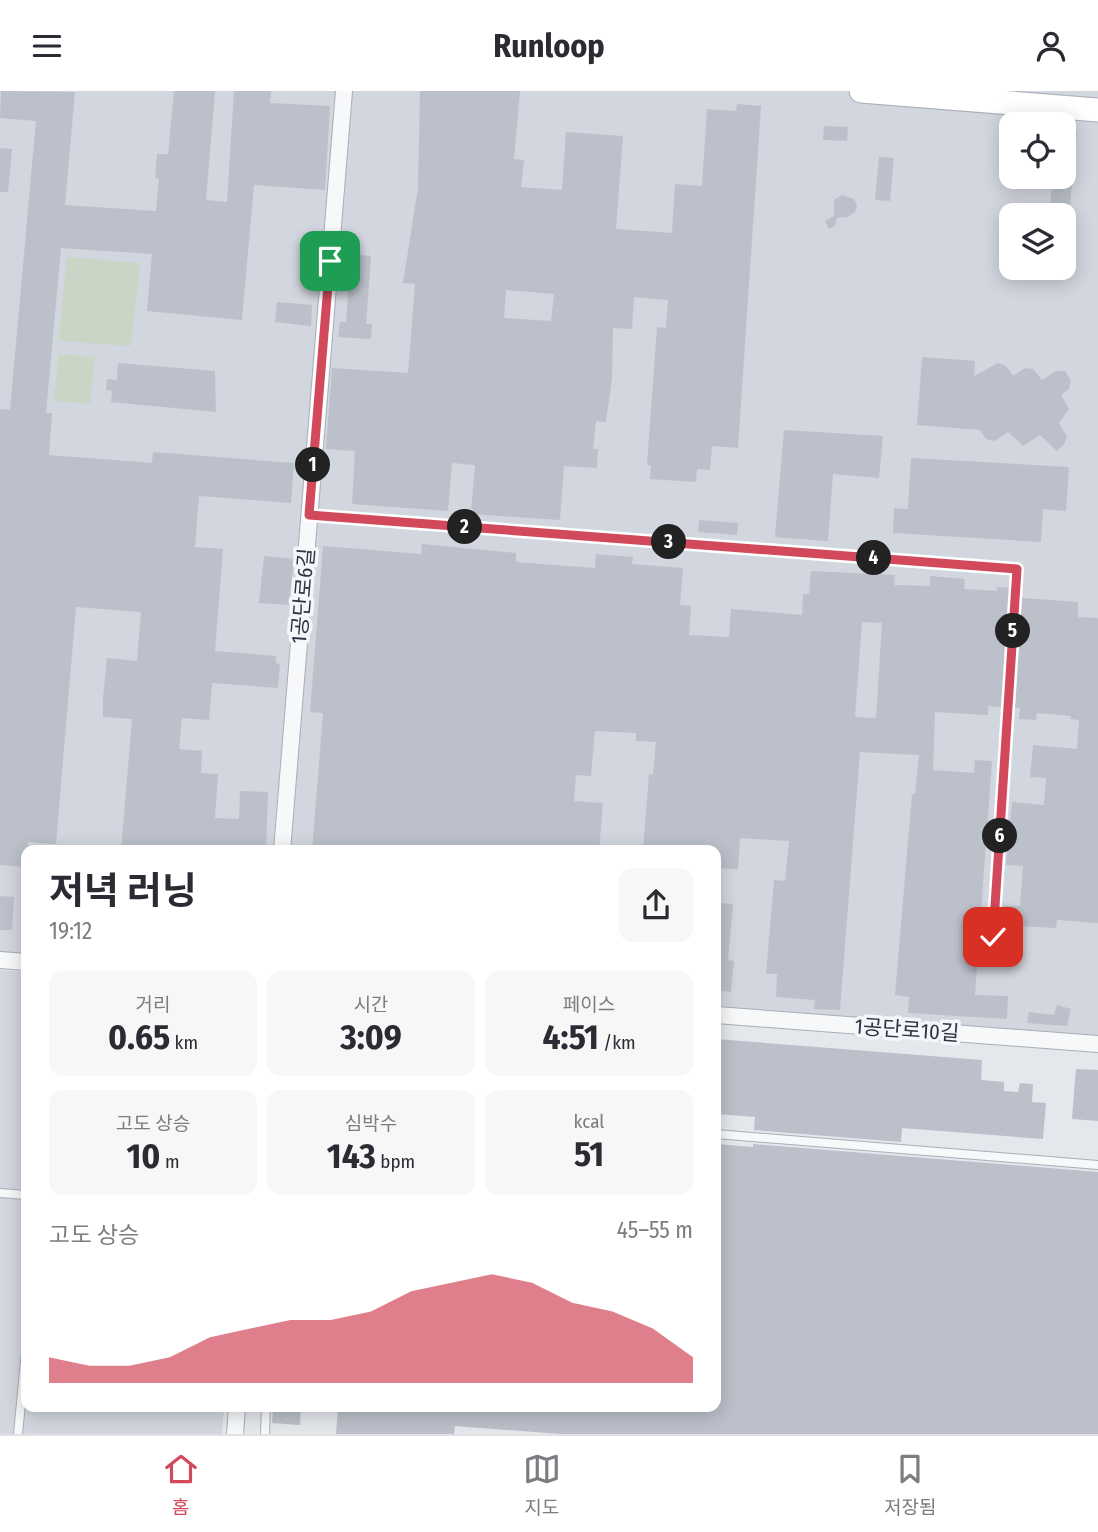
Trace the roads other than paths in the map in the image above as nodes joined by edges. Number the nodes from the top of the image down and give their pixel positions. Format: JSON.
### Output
{"nodes":[{"id":1,"x":344,"y":91,"type":"edge"},
{"id":2,"x":861,"y":91,"type":"edge"},
{"id":3,"x":1098,"y":110,"type":"edge"},
{"id":4,"x":309,"y":515,"type":"junction"},
{"id":5,"x":282,"y":845,"type":"edge"},
{"id":6,"x":993,"y":937,"type":"dead end"},
{"id":7,"x":0,"y":960,"type":"edge"},
{"id":8,"x":21,"y":962,"type":"edge"},
{"id":9,"x":721,"y":1015,"type":"edge"},
{"id":10,"x":1098,"y":1044,"type":"edge"},
{"id":11,"x":721,"y":1134,"type":"edge"},
{"id":12,"x":1098,"y":1165,"type":"edge"},
{"id":13,"x":0,"y":1193,"type":"edge"},
{"id":14,"x":21,"y":1195,"type":"edge"},
{"id":15,"x":21,"y":1403,"type":"edge"},
{"id":16,"x":237,"y":1412,"type":"edge"},
{"id":17,"x":266,"y":1412,"type":"edge"},
{"id":18,"x":18,"y":1434,"type":"edge"},
{"id":19,"x":235,"y":1434,"type":"edge"},
{"id":20,"x":265,"y":1434,"type":"edge"}],
"edges":[{"from":1,"to":4,"type":"street","name":"1공단로6길"},
{"from":2,"to":3,"type":"street"},
{"from":4,"to":5,"type":"street","name":"1공단로6길"},
{"from":4,"to":6,"type":"lane"},
{"from":7,"to":8,"type":"street"},
{"from":9,"to":10,"type":"street","name":"1공단로10길"},
{"from":11,"to":12,"type":"lane"},
{"from":13,"to":14,"type":"lane"},
{"from":15,"to":18,"type":"lane"},
{"from":16,"to":19,"type":"street"},
{"from":17,"to":20,"type":"lane"}]}
